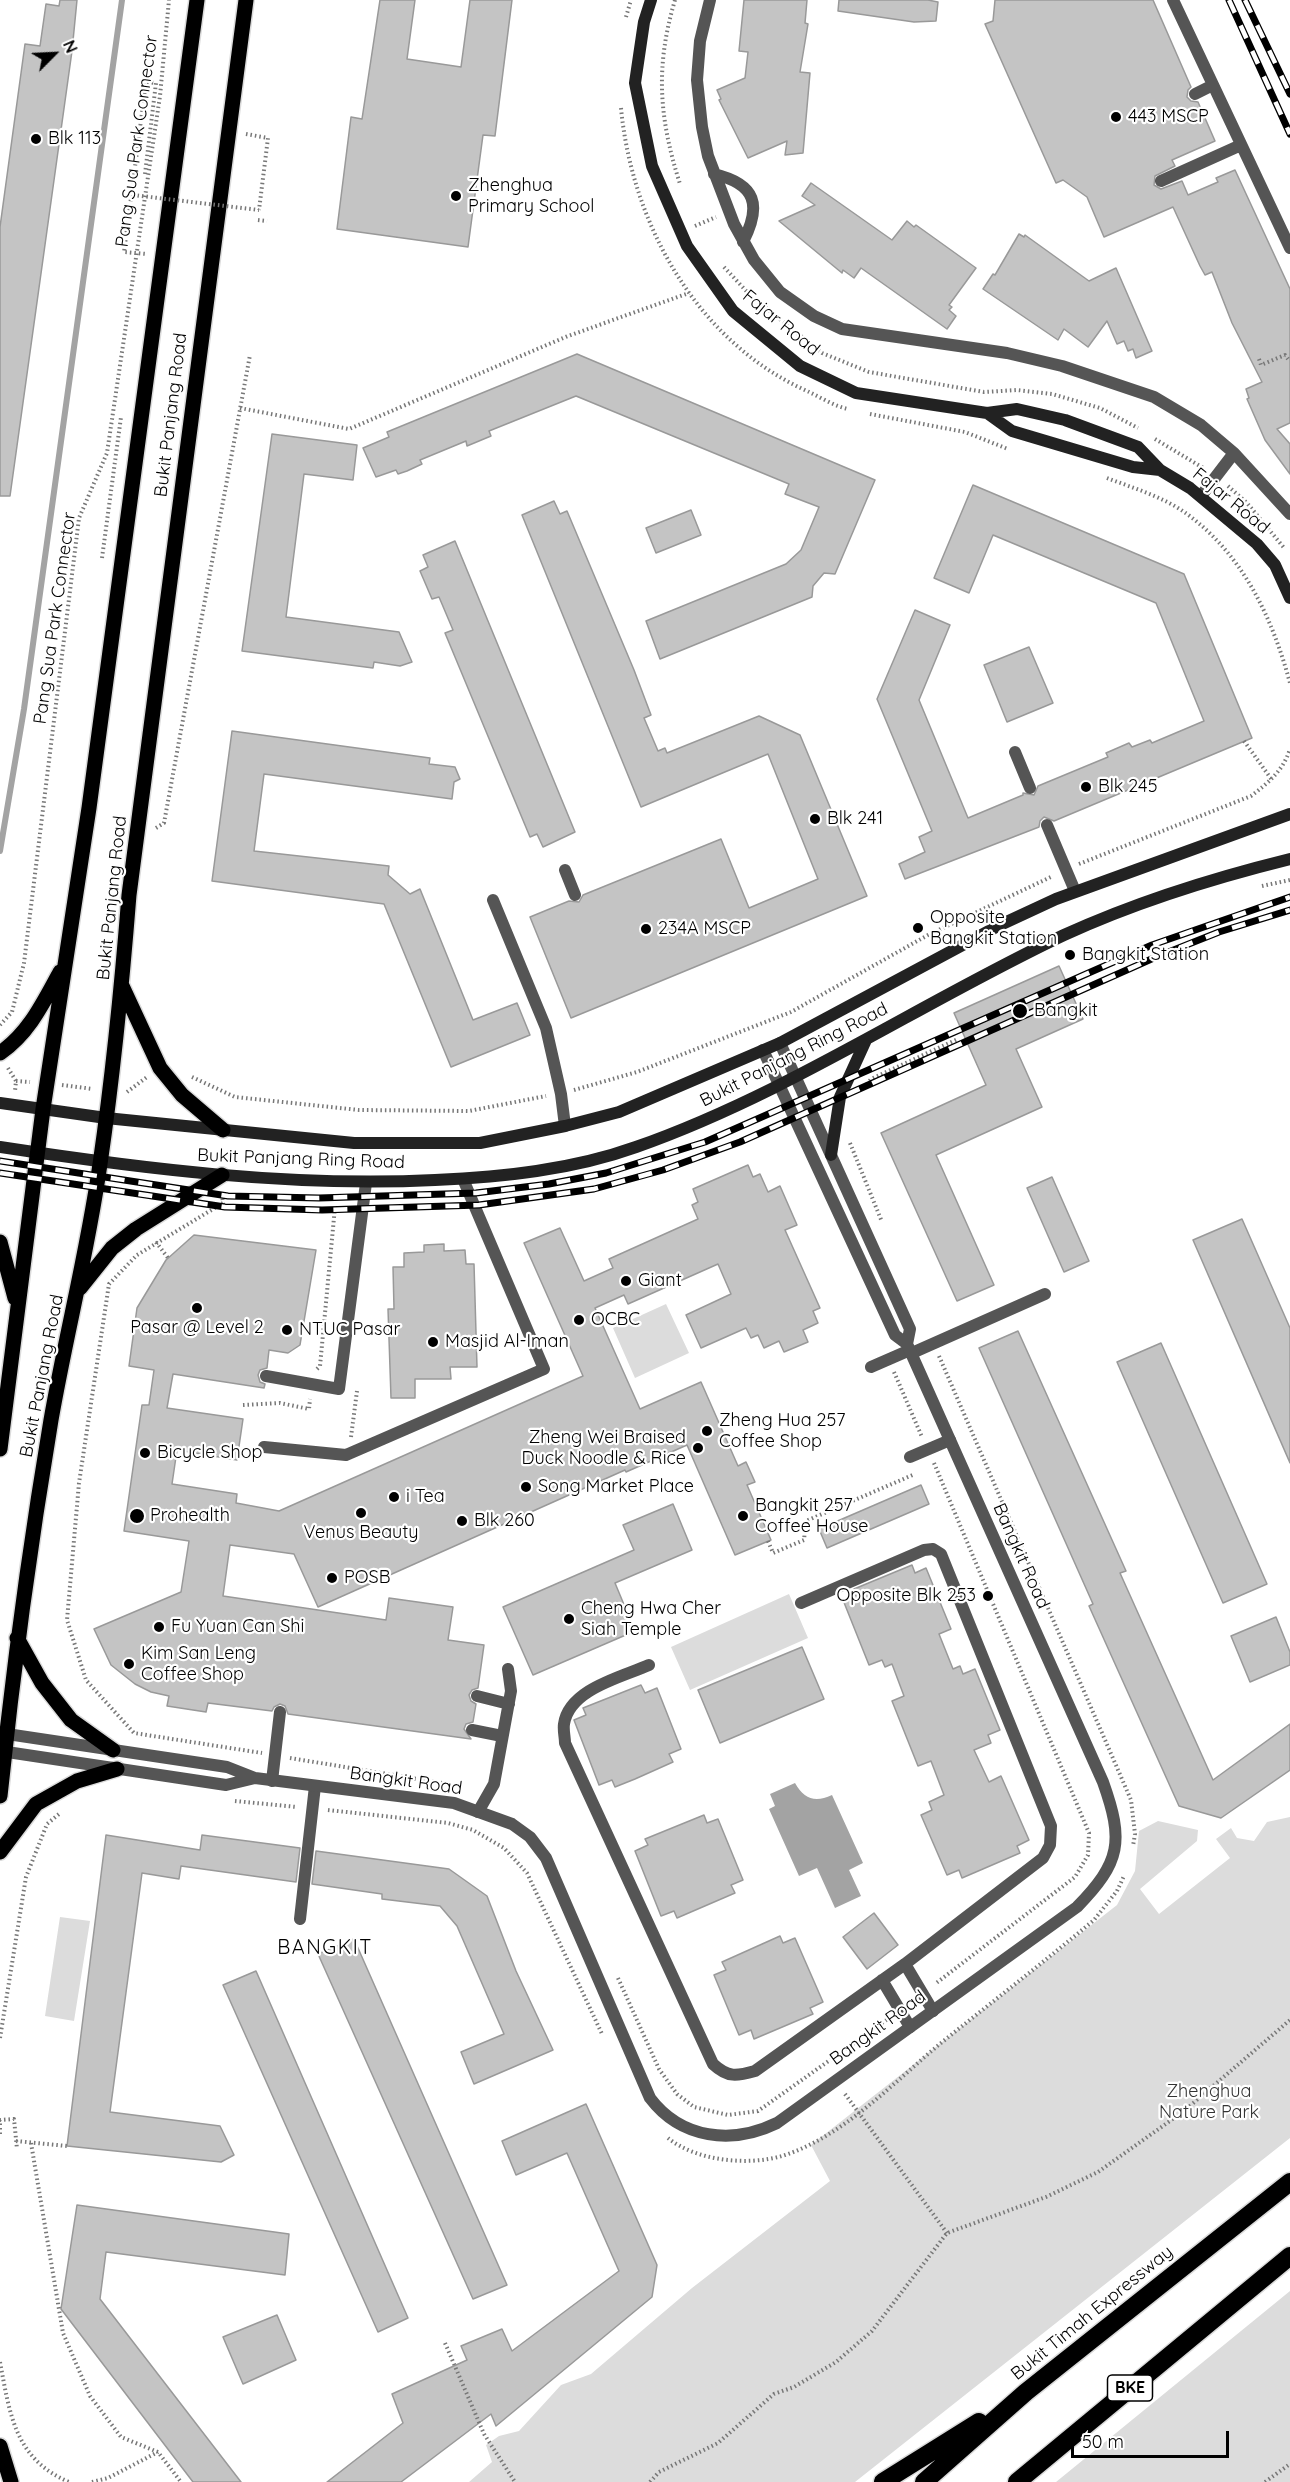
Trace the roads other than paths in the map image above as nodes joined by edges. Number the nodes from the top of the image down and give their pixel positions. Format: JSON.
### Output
{"nodes":[{"id":1,"x":197,"y":0,"type":"edge"},
{"id":2,"x":246,"y":0,"type":"edge"},
{"id":3,"x":651,"y":0,"type":"edge"},
{"id":4,"x":710,"y":0,"type":"edge"},
{"id":5,"x":1173,"y":0,"type":"edge"},
{"id":6,"x":1213,"y":85,"type":"junction"},
{"id":7,"x":1195,"y":94,"type":"dead end"},
{"id":8,"x":1241,"y":145,"type":"junction"},
{"id":9,"x":714,"y":174,"type":"junction"},
{"id":10,"x":1161,"y":180,"type":"dead end"},
{"id":11,"x":743,"y":242,"type":"junction"},
{"id":12,"x":1290,"y":248,"type":"edge"},
{"id":13,"x":987,"y":413,"type":"junction"},
{"id":14,"x":1234,"y":453,"type":"junction"},
{"id":15,"x":1160,"y":470,"type":"junction"},
{"id":16,"x":1201,"y":496,"type":"junction"},
{"id":17,"x":1290,"y":514,"type":"edge"},
{"id":18,"x":1289,"y":592,"type":"edge"},
{"id":19,"x":1015,"y":752,"type":"dead end"},
{"id":20,"x":1030,"y":788,"type":"dead end"},
{"id":21,"x":1290,"y":806,"type":"edge"},
{"id":22,"x":1285,"y":815,"type":"edge"},
{"id":23,"x":1047,"y":825,"type":"dead end"},
{"id":24,"x":1290,"y":859,"type":"edge"},
{"id":25,"x":565,"y":870,"type":"dead end"},
{"id":26,"x":1075,"y":891,"type":"junction"},
{"id":27,"x":575,"y":895,"type":"dead end"},
{"id":28,"x":493,"y":900,"type":"dead end"},
{"id":29,"x":64,"y":964,"type":"junction"},
{"id":30,"x":122,"y":986,"type":"junction"},
{"id":31,"x":867,"y":1039,"type":"junction"},
{"id":32,"x":780,"y":1043,"type":"junction"},
{"id":33,"x":763,"y":1050,"type":"junction"},
{"id":34,"x":0,"y":1053,"type":"edge"},
{"id":35,"x":798,"y":1077,"type":"junction"},
{"id":36,"x":780,"y":1085,"type":"junction"},
{"id":37,"x":0,"y":1103,"type":"edge"},
{"id":38,"x":43,"y":1109,"type":"junction"},
{"id":39,"x":106,"y":1118,"type":"junction"},
{"id":40,"x":565,"y":1126,"type":"junction"},
{"id":41,"x":223,"y":1130,"type":"junction"},
{"id":42,"x":0,"y":1148,"type":"edge"},
{"id":43,"x":38,"y":1153,"type":"junction"},
{"id":44,"x":831,"y":1155,"type":"junction"},
{"id":45,"x":100,"y":1163,"type":"junction"},
{"id":46,"x":222,"y":1176,"type":"junction"},
{"id":47,"x":463,"y":1179,"type":"junction"},
{"id":48,"x":366,"y":1183,"type":"junction"},
{"id":49,"x":0,"y":1242,"type":"edge"},
{"id":50,"x":79,"y":1289,"type":"junction"},
{"id":51,"x":1045,"y":1294,"type":"dead end"},
{"id":52,"x":18,"y":1307,"type":"junction"},
{"id":53,"x":910,"y":1349,"type":"junction"},
{"id":54,"x":871,"y":1367,"type":"dead end"},
{"id":55,"x":266,"y":1376,"type":"dead end"},
{"id":56,"x":950,"y":1440,"type":"junction"},
{"id":57,"x":264,"y":1447,"type":"dead end"},
{"id":58,"x":0,"y":1449,"type":"edge"},
{"id":59,"x":910,"y":1457,"type":"dead end"},
{"id":60,"x":801,"y":1603,"type":"dead end"},
{"id":61,"x":17,"y":1638,"type":"junction"},
{"id":62,"x":649,"y":1665,"type":"dead end"},
{"id":63,"x":507,"y":1669,"type":"dead end"},
{"id":64,"x":477,"y":1696,"type":"dead end"},
{"id":65,"x":508,"y":1704,"type":"junction"},
{"id":66,"x":280,"y":1712,"type":"dead end"},
{"id":67,"x":472,"y":1730,"type":"dead end"},
{"id":68,"x":3,"y":1733,"type":"edge"},
{"id":69,"x":502,"y":1736,"type":"junction"},
{"id":70,"x":113,"y":1750,"type":"junction"},
{"id":71,"x":2,"y":1752,"type":"edge"},
{"id":72,"x":117,"y":1769,"type":"junction"},
{"id":73,"x":255,"y":1778,"type":"junction"},
{"id":74,"x":272,"y":1780,"type":"junction"},
{"id":75,"x":315,"y":1786,"type":"junction"},
{"id":76,"x":0,"y":1796,"type":"edge"},
{"id":77,"x":478,"y":1812,"type":"junction"},
{"id":78,"x":0,"y":1852,"type":"edge"},
{"id":79,"x":300,"y":1919,"type":"dead end"},
{"id":80,"x":905,"y":1964,"type":"junction"},
{"id":81,"x":882,"y":1980,"type":"junction"},
{"id":82,"x":933,"y":2010,"type":"junction"},
{"id":83,"x":910,"y":2027,"type":"junction"},
{"id":84,"x":1290,"y":2182,"type":"edge"},
{"id":85,"x":1290,"y":2256,"type":"edge"},
{"id":86,"x":1026,"y":2392,"type":"junction"},
{"id":87,"x":0,"y":2446,"type":"edge"},
{"id":88,"x":11,"y":2482,"type":"edge"},
{"id":89,"x":883,"y":2482,"type":"edge"},
{"id":90,"x":924,"y":2482,"type":"edge"},
{"id":91,"x":1017,"y":2482,"type":"edge"}],
"edges":[{"from":1,"to":29,"type":"main road","name":"Bukit Panjang Road"},
{"from":2,"to":30,"type":"main road","name":"Bukit Panjang Road"},
{"from":3,"to":13,"type":"main road","name":"Fajar Road"},
{"from":4,"to":9,"type":"street"},
{"from":5,"to":6,"type":"street"},
{"from":6,"to":7,"type":"street"},
{"from":6,"to":8,"type":"street"},
{"from":8,"to":10,"type":"street"},
{"from":8,"to":12,"type":"street"},
{"from":9,"to":11,"type":"street"},
{"from":9,"to":11,"type":"street"},
{"from":11,"to":14,"type":"street"},
{"from":13,"to":15,"type":"main road","name":"Fajar Road"},
{"from":13,"to":15,"type":"main road","name":"Fajar Road"},
{"from":14,"to":16,"type":"street"},
{"from":14,"to":17,"type":"street"},
{"from":15,"to":16,"type":"main road","name":"Fajar Road"},
{"from":16,"to":18,"type":"main road","name":"Fajar Road"},
{"from":19,"to":20,"type":"street"},
{"from":21,"to":22,"type":"main road"},
{"from":22,"to":26,"type":"main road","name":"Bukit Panjang Ring Road"},
{"from":23,"to":26,"type":"street"},
{"from":24,"to":31,"type":"main road","name":"Bukit Panjang Ring Road"},
{"from":25,"to":27,"type":"street"},
{"from":26,"to":32,"type":"main road","name":"Bukit Panjang Ring Road"},
{"from":28,"to":40,"type":"street"},
{"from":29,"to":34,"type":"main road"},
{"from":29,"to":38,"type":"main road","name":"Bukit Panjang Road"},
{"from":30,"to":39,"type":"main road","name":"Bukit Panjang Road"},
{"from":30,"to":41,"type":"main road"},
{"from":31,"to":35,"type":"main road","name":"Bukit Panjang Ring Road"},
{"from":31,"to":44,"type":"main road"},
{"from":32,"to":33,"type":"main road","name":"Bukit Panjang Ring Road"},
{"from":32,"to":35,"type":"street","name":"Bangkit Road"},
{"from":33,"to":36,"type":"street","name":"Bangkit Road"},
{"from":33,"to":40,"type":"main road","name":"Bukit Panjang Ring Road"},
{"from":35,"to":36,"type":"main road","name":"Bukit Panjang Ring Road"},
{"from":35,"to":44,"type":"street","name":"Bangkit Road"},
{"from":36,"to":47,"type":"main road","name":"Bukit Panjang Ring Road"},
{"from":36,"to":53,"type":"street","name":"Bangkit Road"},
{"from":37,"to":38,"type":"main road","name":"Bukit Panjang Ring Road"},
{"from":38,"to":39,"type":"main road","name":"Bukit Panjang Ring Road"},
{"from":38,"to":43,"type":"main road","name":"Bukit Panjang Road"},
{"from":39,"to":41,"type":"main road","name":"Bukit Panjang Ring Road"},
{"from":39,"to":45,"type":"main road","name":"Bukit Panjang Road"},
{"from":40,"to":41,"type":"main road","name":"Bukit Panjang Ring Road"},
{"from":42,"to":43,"type":"main road","name":"Bukit Panjang Ring Road"},
{"from":43,"to":45,"type":"main road","name":"Bukit Panjang Ring Road"},
{"from":43,"to":52,"type":"main road","name":"Bukit Panjang Road"},
{"from":44,"to":53,"type":"street","name":"Bangkit Road"},
{"from":45,"to":46,"type":"main road","name":"Bukit Panjang Ring Road"},
{"from":45,"to":50,"type":"main road","name":"Bukit Panjang Road"},
{"from":46,"to":48,"type":"main road","name":"Bukit Panjang Ring Road"},
{"from":46,"to":50,"type":"main road"},
{"from":47,"to":48,"type":"main road","name":"Bukit Panjang Ring Road"},
{"from":47,"to":57,"type":"street"},
{"from":48,"to":55,"type":"street"},
{"from":49,"to":52,"type":"main road"},
{"from":50,"to":61,"type":"main road","name":"Bukit Panjang Road"},
{"from":51,"to":53,"type":"street"},
{"from":52,"to":58,"type":"main road","name":"Bukit Panjang Road"},
{"from":53,"to":54,"type":"street"},
{"from":53,"to":56,"type":"street","name":"Bangkit Road"},
{"from":56,"to":59,"type":"street"},
{"from":56,"to":82,"type":"street","name":"Bangkit Road"},
{"from":60,"to":80,"type":"street"},
{"from":61,"to":68,"type":"main road","name":"Bukit Panjang Road"},
{"from":61,"to":70,"type":"main road"},
{"from":62,"to":81,"type":"street"},
{"from":63,"to":65,"type":"street"},
{"from":64,"to":65,"type":"street"},
{"from":65,"to":69,"type":"street"},
{"from":66,"to":74,"type":"street"},
{"from":67,"to":69,"type":"street"},
{"from":68,"to":70,"type":"street","name":"Bangkit Road"},
{"from":68,"to":71,"type":"main road","name":"Bukit Panjang Road"},
{"from":69,"to":77,"type":"street"},
{"from":70,"to":73,"type":"street","name":"Bangkit Road"},
{"from":71,"to":72,"type":"street","name":"Bangkit Road"},
{"from":71,"to":76,"type":"main road","name":"Bukit Panjang Road"},
{"from":72,"to":73,"type":"street","name":"Bangkit Road"},
{"from":72,"to":78,"type":"main road"},
{"from":73,"to":74,"type":"street","name":"Bangkit Road"},
{"from":74,"to":75,"type":"street","name":"Bangkit Road"},
{"from":75,"to":77,"type":"street","name":"Bangkit Road"},
{"from":75,"to":79,"type":"street"},
{"from":77,"to":83,"type":"street","name":"Bangkit Road"},
{"from":80,"to":81,"type":"street"},
{"from":80,"to":82,"type":"street"},
{"from":81,"to":83,"type":"street"},
{"from":82,"to":83,"type":"street","name":"Bangkit Road"},
{"from":84,"to":86,"type":"highway","name":"Bukit Timah Expressway"},
{"from":85,"to":91,"type":"highway","number":"BKE"},
{"from":86,"to":89,"type":"highway"},
{"from":86,"to":90,"type":"highway","name":"Bukit Timah Expressway"},
{"from":87,"to":88,"type":"main road"}]}
